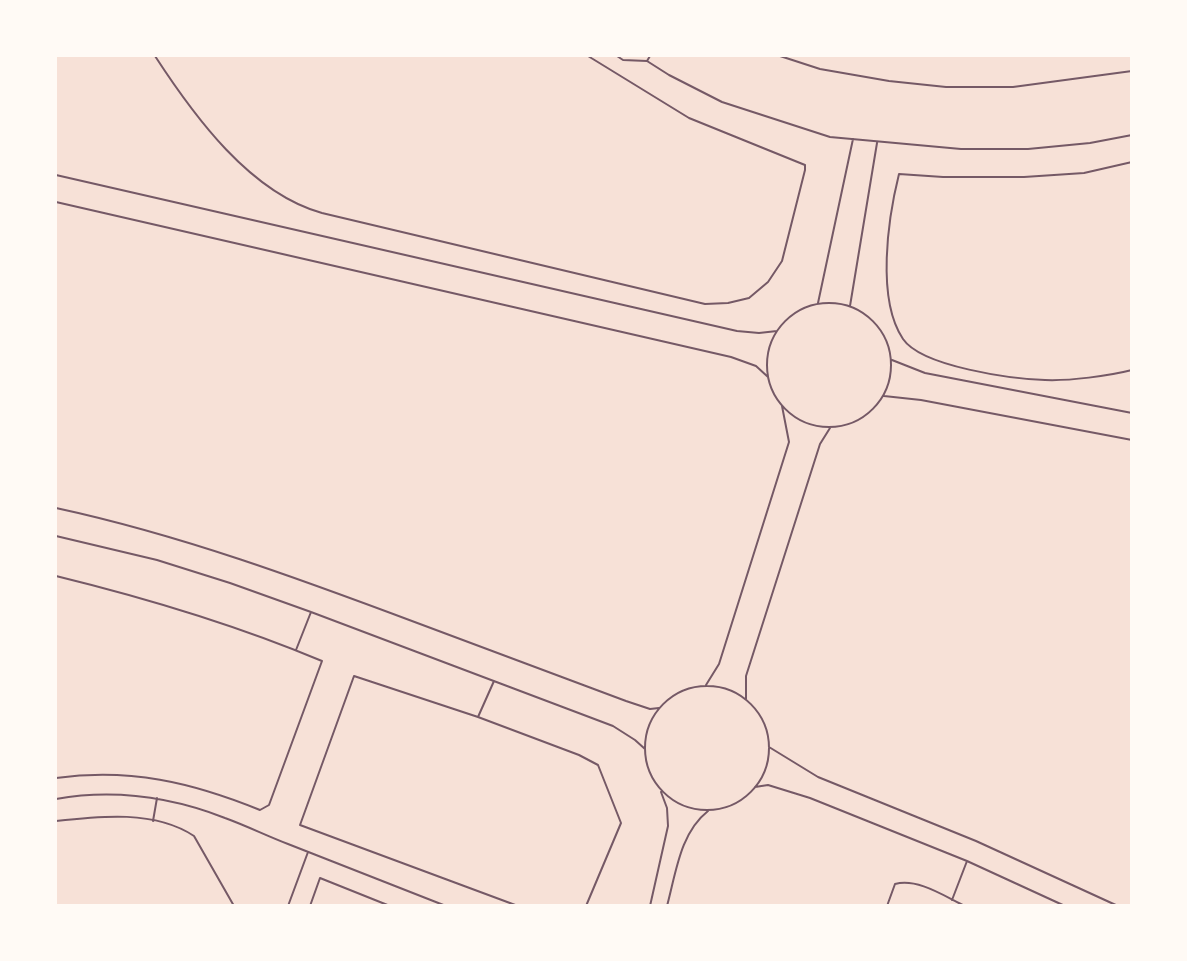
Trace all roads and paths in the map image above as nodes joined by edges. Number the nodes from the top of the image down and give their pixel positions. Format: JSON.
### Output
{"nodes":[{"id":1,"x":155,"y":56,"type":"edge"},
{"id":2,"x":588,"y":56,"type":"edge"},
{"id":3,"x":617,"y":56,"type":"edge"},
{"id":4,"x":626,"y":56,"type":"edge"},
{"id":5,"x":650,"y":56,"type":"edge"},
{"id":6,"x":780,"y":56,"type":"edge"},
{"id":7,"x":623,"y":60,"type":"junction"},
{"id":8,"x":647,"y":61,"type":"junction"},
{"id":9,"x":1131,"y":71,"type":"edge"},
{"id":10,"x":1131,"y":135,"type":"edge"},
{"id":11,"x":853,"y":140,"type":"junction"},
{"id":12,"x":878,"y":142,"type":"junction"},
{"id":13,"x":1131,"y":162,"type":"edge"},
{"id":14,"x":56,"y":174,"type":"edge"},
{"id":15,"x":56,"y":202,"type":"edge"},
{"id":16,"x":818,"y":303,"type":"junction"},
{"id":17,"x":850,"y":306,"type":"junction"},
{"id":18,"x":777,"y":331,"type":"junction"},
{"id":19,"x":891,"y":359,"type":"junction"},
{"id":20,"x":1131,"y":370,"type":"edge"},
{"id":21,"x":768,"y":377,"type":"junction"},
{"id":22,"x":884,"y":396,"type":"junction"},
{"id":23,"x":782,"y":406,"type":"junction"},
{"id":24,"x":1131,"y":413,"type":"edge"},
{"id":25,"x":830,"y":428,"type":"junction"},
{"id":26,"x":1131,"y":440,"type":"edge"},
{"id":27,"x":56,"y":508,"type":"edge"},
{"id":28,"x":56,"y":536,"type":"edge"},
{"id":29,"x":56,"y":576,"type":"edge"},
{"id":30,"x":311,"y":612,"type":"junction"},
{"id":31,"x":296,"y":650,"type":"junction"},
{"id":32,"x":494,"y":681,"type":"junction"},
{"id":33,"x":706,"y":685,"type":"junction"},
{"id":34,"x":746,"y":699,"type":"junction"},
{"id":35,"x":658,"y":708,"type":"junction"},
{"id":36,"x":478,"y":717,"type":"junction"},
{"id":37,"x":769,"y":747,"type":"junction"},
{"id":38,"x":645,"y":749,"type":"junction"},
{"id":39,"x":56,"y":778,"type":"edge"},
{"id":40,"x":755,"y":788,"type":"junction"},
{"id":41,"x":660,"y":789,"type":"junction"},
{"id":42,"x":157,"y":798,"type":"junction"},
{"id":43,"x":56,"y":799,"type":"edge"},
{"id":44,"x":708,"y":811,"type":"junction"},
{"id":45,"x":56,"y":821,"type":"edge"},
{"id":46,"x":153,"y":821,"type":"junction"},
{"id":47,"x":308,"y":852,"type":"junction"},
{"id":48,"x":968,"y":861,"type":"junction"},
{"id":49,"x":952,"y":900,"type":"junction"},
{"id":50,"x":234,"y":906,"type":"edge"},
{"id":51,"x":288,"y":906,"type":"edge"},
{"id":52,"x":310,"y":906,"type":"edge"},
{"id":53,"x":390,"y":906,"type":"edge"},
{"id":54,"x":446,"y":906,"type":"edge"},
{"id":55,"x":518,"y":906,"type":"edge"},
{"id":56,"x":586,"y":906,"type":"edge"},
{"id":57,"x":650,"y":906,"type":"edge"},
{"id":58,"x":668,"y":906,"type":"edge"},
{"id":59,"x":887,"y":906,"type":"edge"},
{"id":60,"x":965,"y":906,"type":"edge"},
{"id":61,"x":1065,"y":906,"type":"edge"},
{"id":62,"x":1118,"y":906,"type":"edge"}],
"edges":[{"from":1,"to":2,"type":"lane"},
{"from":3,"to":7,"type":"lane"},
{"from":4,"to":7,"type":"lane"},
{"from":5,"to":8,"type":"lane"},
{"from":6,"to":9,"type":"lane"},
{"from":7,"to":8,"type":"lane"},
{"from":8,"to":11,"type":"lane"},
{"from":10,"to":12,"type":"lane"},
{"from":11,"to":12,"type":"lane"},
{"from":11,"to":16,"type":"lane"},
{"from":12,"to":17,"type":"lane"},
{"from":13,"to":20,"type":"lane"},
{"from":14,"to":18,"type":"lane"},
{"from":15,"to":21,"type":"lane"},
{"from":16,"to":17,"type":"lane"},
{"from":16,"to":18,"type":"lane"},
{"from":17,"to":19,"type":"lane"},
{"from":18,"to":21,"type":"lane"},
{"from":19,"to":22,"type":"lane"},
{"from":19,"to":24,"type":"lane"},
{"from":21,"to":23,"type":"lane"},
{"from":22,"to":25,"type":"lane"},
{"from":22,"to":26,"type":"lane"},
{"from":23,"to":25,"type":"lane"},
{"from":23,"to":33,"type":"lane"},
{"from":25,"to":34,"type":"lane"},
{"from":27,"to":35,"type":"lane"},
{"from":28,"to":30,"type":"lane"},
{"from":29,"to":31,"type":"lane"},
{"from":30,"to":31,"type":"lane"},
{"from":30,"to":32,"type":"lane"},
{"from":31,"to":39,"type":"lane"},
{"from":32,"to":36,"type":"lane"},
{"from":32,"to":38,"type":"lane"},
{"from":33,"to":34,"type":"lane"},
{"from":33,"to":35,"type":"lane"},
{"from":34,"to":37,"type":"lane"},
{"from":35,"to":38,"type":"lane"},
{"from":36,"to":55,"type":"lane"},
{"from":36,"to":56,"type":"lane"},
{"from":37,"to":40,"type":"lane"},
{"from":37,"to":62,"type":"lane"},
{"from":38,"to":41,"type":"lane"},
{"from":40,"to":44,"type":"lane"},
{"from":40,"to":48,"type":"lane"},
{"from":41,"to":44,"type":"lane"},
{"from":41,"to":57,"type":"lane"},
{"from":42,"to":43,"type":"lane"},
{"from":42,"to":46,"type":"lane"},
{"from":42,"to":47,"type":"lane"},
{"from":44,"to":58,"type":"lane"},
{"from":45,"to":46,"type":"lane"},
{"from":46,"to":50,"type":"lane"},
{"from":47,"to":51,"type":"lane"},
{"from":47,"to":54,"type":"lane"},
{"from":48,"to":49,"type":"lane"},
{"from":48,"to":61,"type":"lane"},
{"from":49,"to":59,"type":"lane"},
{"from":49,"to":60,"type":"lane"},
{"from":52,"to":53,"type":"lane"}]}
